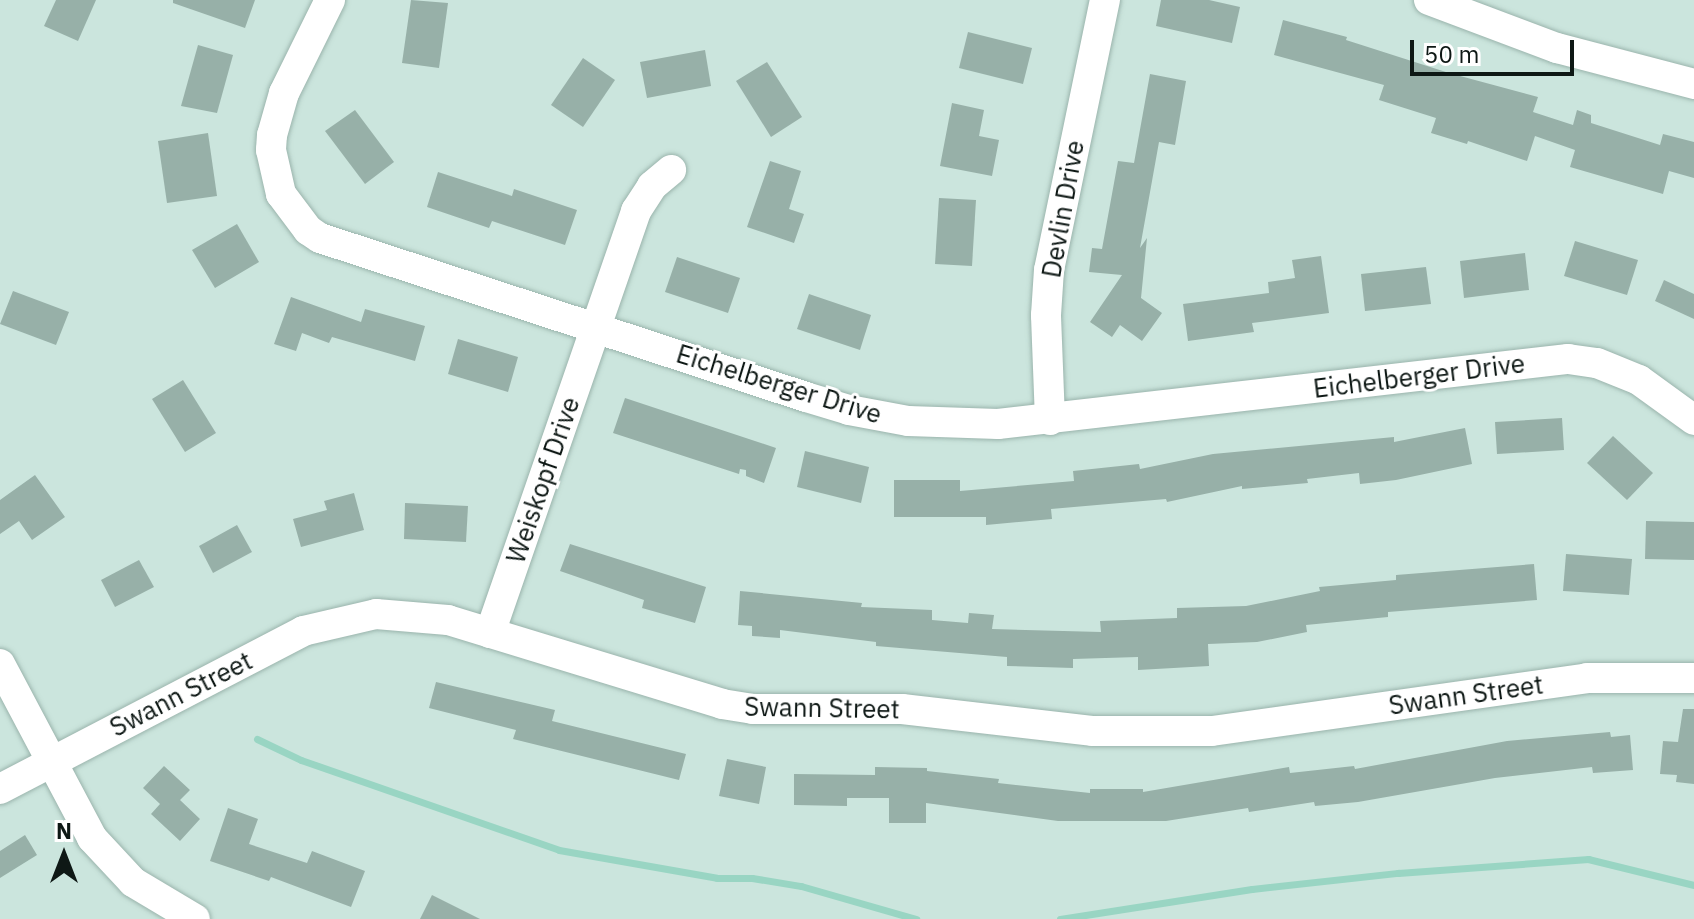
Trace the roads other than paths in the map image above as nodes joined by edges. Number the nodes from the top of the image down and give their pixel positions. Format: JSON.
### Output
{"nodes":[{"id":1,"x":330,"y":0,"type":"edge"},
{"id":2,"x":1105,"y":0,"type":"edge"},
{"id":3,"x":1429,"y":0,"type":"edge"},
{"id":4,"x":1461,"y":6,"type":"edge"},
{"id":5,"x":1694,"y":84,"type":"edge"},
{"id":6,"x":671,"y":170,"type":"dead end"},
{"id":7,"x":597,"y":327,"type":"junction"},
{"id":8,"x":1050,"y":420,"type":"junction"},
{"id":9,"x":1694,"y":420,"type":"edge"},
{"id":10,"x":490,"y":633,"type":"junction"},
{"id":11,"x":0,"y":664,"type":"edge"},
{"id":12,"x":1694,"y":678,"type":"edge"},
{"id":13,"x":51,"y":761,"type":"junction"},
{"id":14,"x":0,"y":789,"type":"edge"},
{"id":15,"x":195,"y":919,"type":"edge"}],
"edges":[{"from":1,"to":7,"type":"street","name":"Eichelberger Drive"},
{"from":2,"to":8,"type":"street","name":"Devlin Drive"},
{"from":3,"to":4,"type":"street"},
{"from":4,"to":5,"type":"street"},
{"from":6,"to":7,"type":"street","name":"Weiskopf Drive"},
{"from":7,"to":8,"type":"street","name":"Eichelberger Drive"},
{"from":7,"to":10,"type":"street","name":"Weiskopf Drive"},
{"from":8,"to":9,"type":"street","name":"Eichelberger Drive"},
{"from":10,"to":12,"type":"street","name":"Swann Street"},
{"from":10,"to":13,"type":"street","name":"Swann Street"},
{"from":11,"to":13,"type":"street"},
{"from":13,"to":14,"type":"street","name":"Swann Street"},
{"from":13,"to":15,"type":"street"}]}
